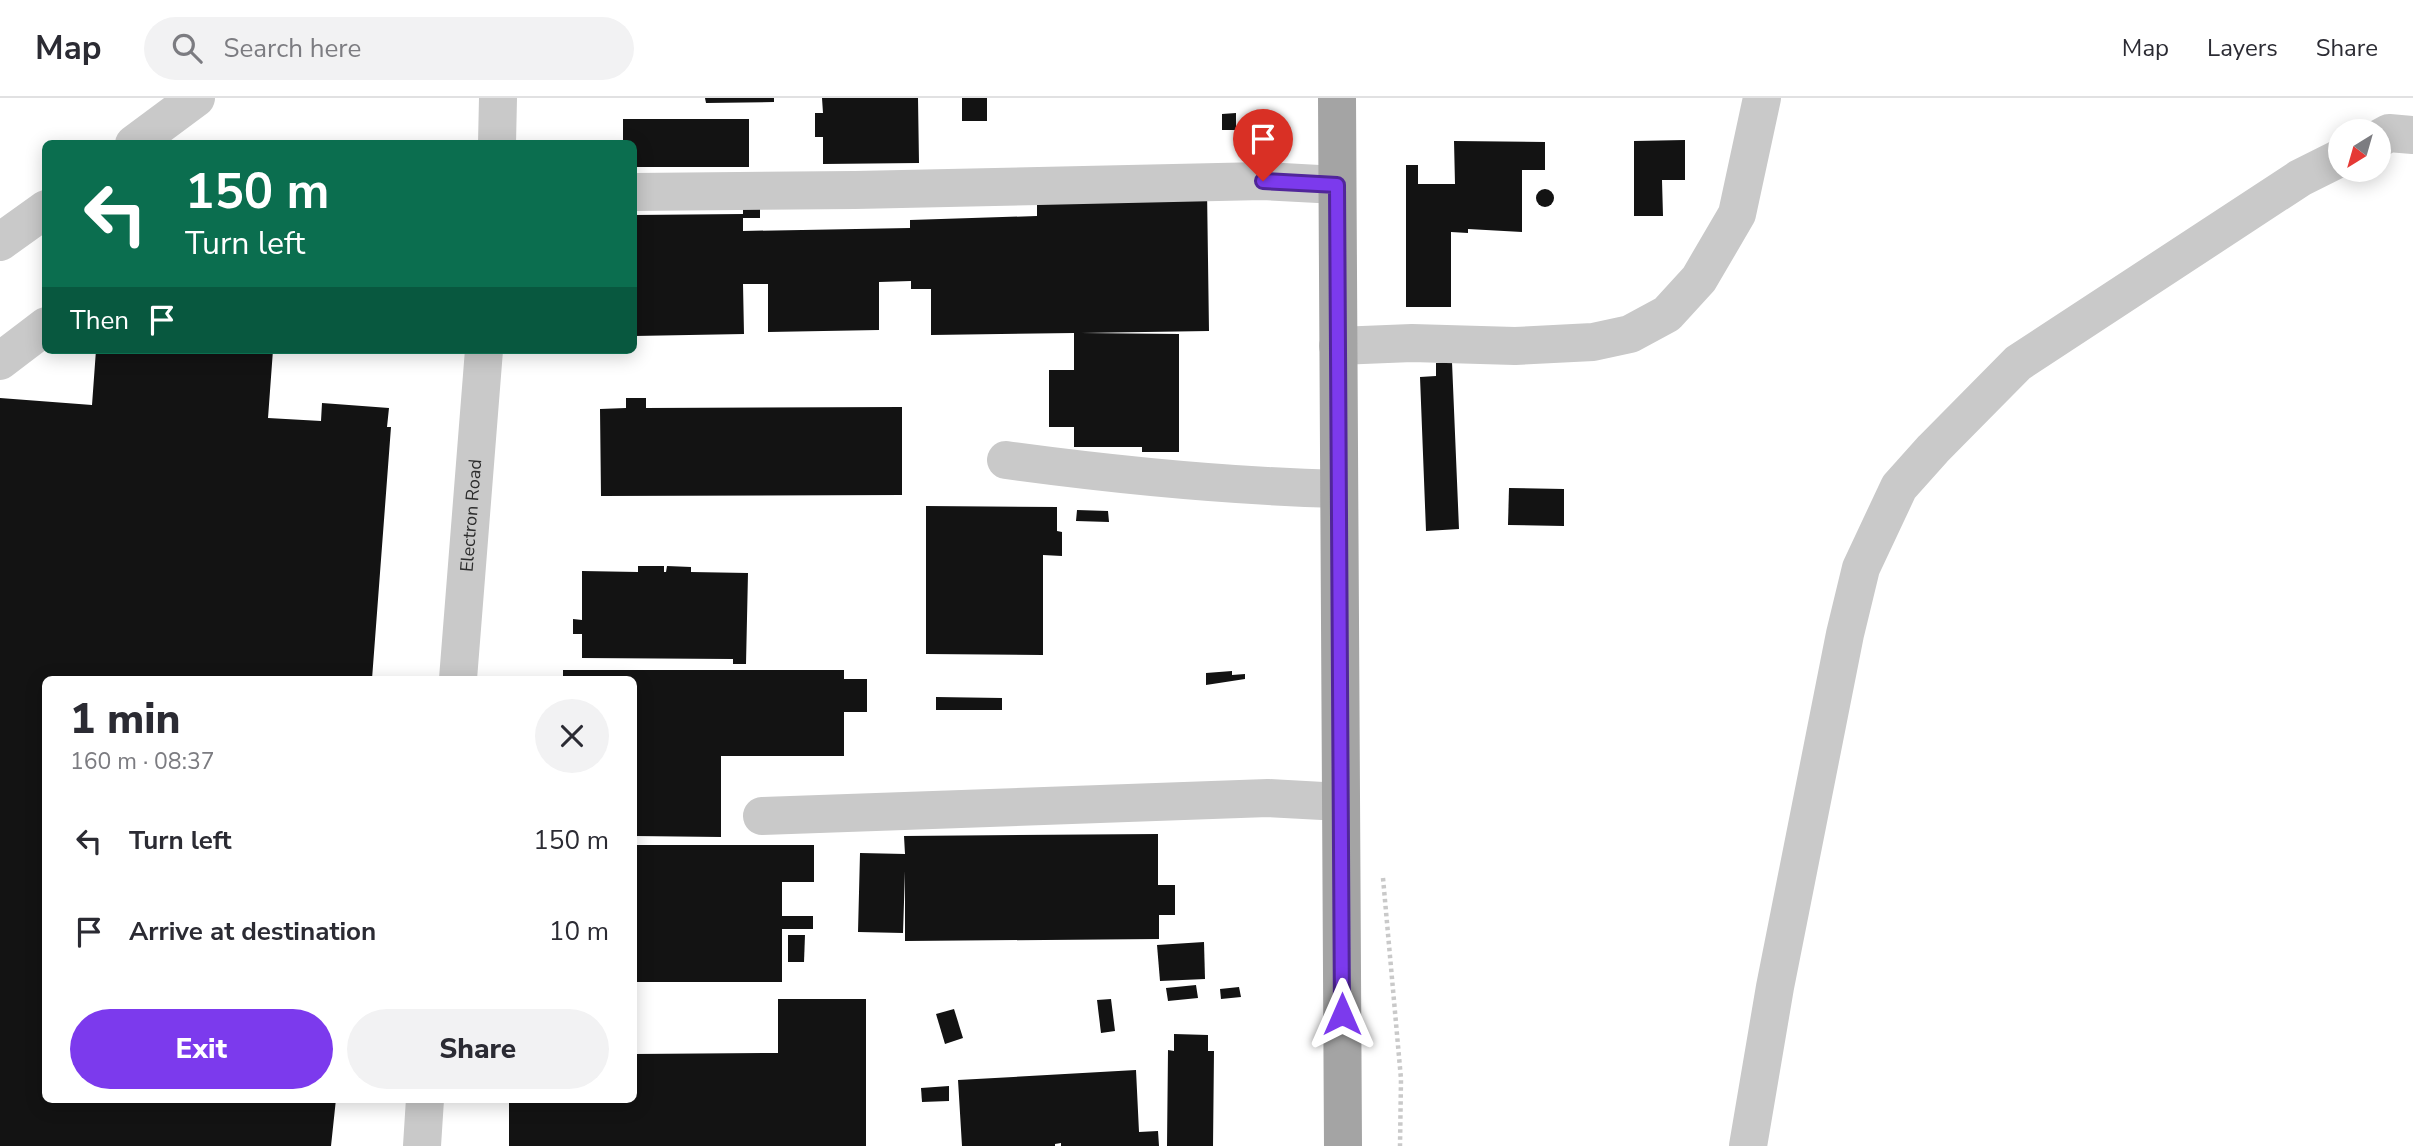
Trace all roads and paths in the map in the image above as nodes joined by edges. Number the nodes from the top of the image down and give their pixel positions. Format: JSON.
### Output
{"nodes":[{"id":1,"x":196,"y":98,"type":"edge"},
{"id":2,"x":498,"y":98,"type":"edge"},
{"id":3,"x":1337,"y":98,"type":"edge"},
{"id":4,"x":1762,"y":98,"type":"edge"},
{"id":5,"x":2391,"y":133,"type":"edge"},
{"id":6,"x":2413,"y":135,"type":"edge"},
{"id":7,"x":139,"y":140,"type":"edge"},
{"id":8,"x":497,"y":140,"type":"edge"},
{"id":9,"x":2328,"y":164,"type":"edge"},
{"id":10,"x":1337,"y":185,"type":"junction"},
{"id":11,"x":637,"y":192,"type":"edge"},
{"id":12,"x":42,"y":212,"type":"edge"},
{"id":13,"x":0,"y":242,"type":"edge"},
{"id":14,"x":42,"y":330,"type":"edge"},
{"id":15,"x":1338,"y":346,"type":"junction"},
{"id":16,"x":484,"y":354,"type":"edge"},
{"id":17,"x":0,"y":361,"type":"edge"},
{"id":18,"x":1006,"y":460,"type":"dead end"},
{"id":19,"x":1339,"y":489,"type":"junction"},
{"id":20,"x":458,"y":676,"type":"edge"},
{"id":21,"x":1341,"y":802,"type":"junction"},
{"id":22,"x":762,"y":816,"type":"dead end"},
{"id":23,"x":425,"y":1103,"type":"edge"},
{"id":24,"x":422,"y":1146,"type":"edge"},
{"id":25,"x":1343,"y":1146,"type":"edge"},
{"id":26,"x":1748,"y":1146,"type":"edge"}],
"edges":[{"from":1,"to":7,"type":"street"},
{"from":2,"to":8,"type":"street"},
{"from":3,"to":10,"type":"main road"},
{"from":4,"to":15,"type":"street"},
{"from":5,"to":6,"type":"street"},
{"from":9,"to":26,"type":"street"},
{"from":10,"to":11,"type":"street"},
{"from":10,"to":15,"type":"main road"},
{"from":12,"to":13,"type":"street"},
{"from":14,"to":17,"type":"street"},
{"from":15,"to":19,"type":"main road"},
{"from":16,"to":20,"type":"street","name":"Electron Road"},
{"from":18,"to":19,"type":"street"},
{"from":19,"to":21,"type":"main road"},
{"from":21,"to":22,"type":"street"},
{"from":21,"to":25,"type":"main road"},
{"from":23,"to":24,"type":"street"}]}
